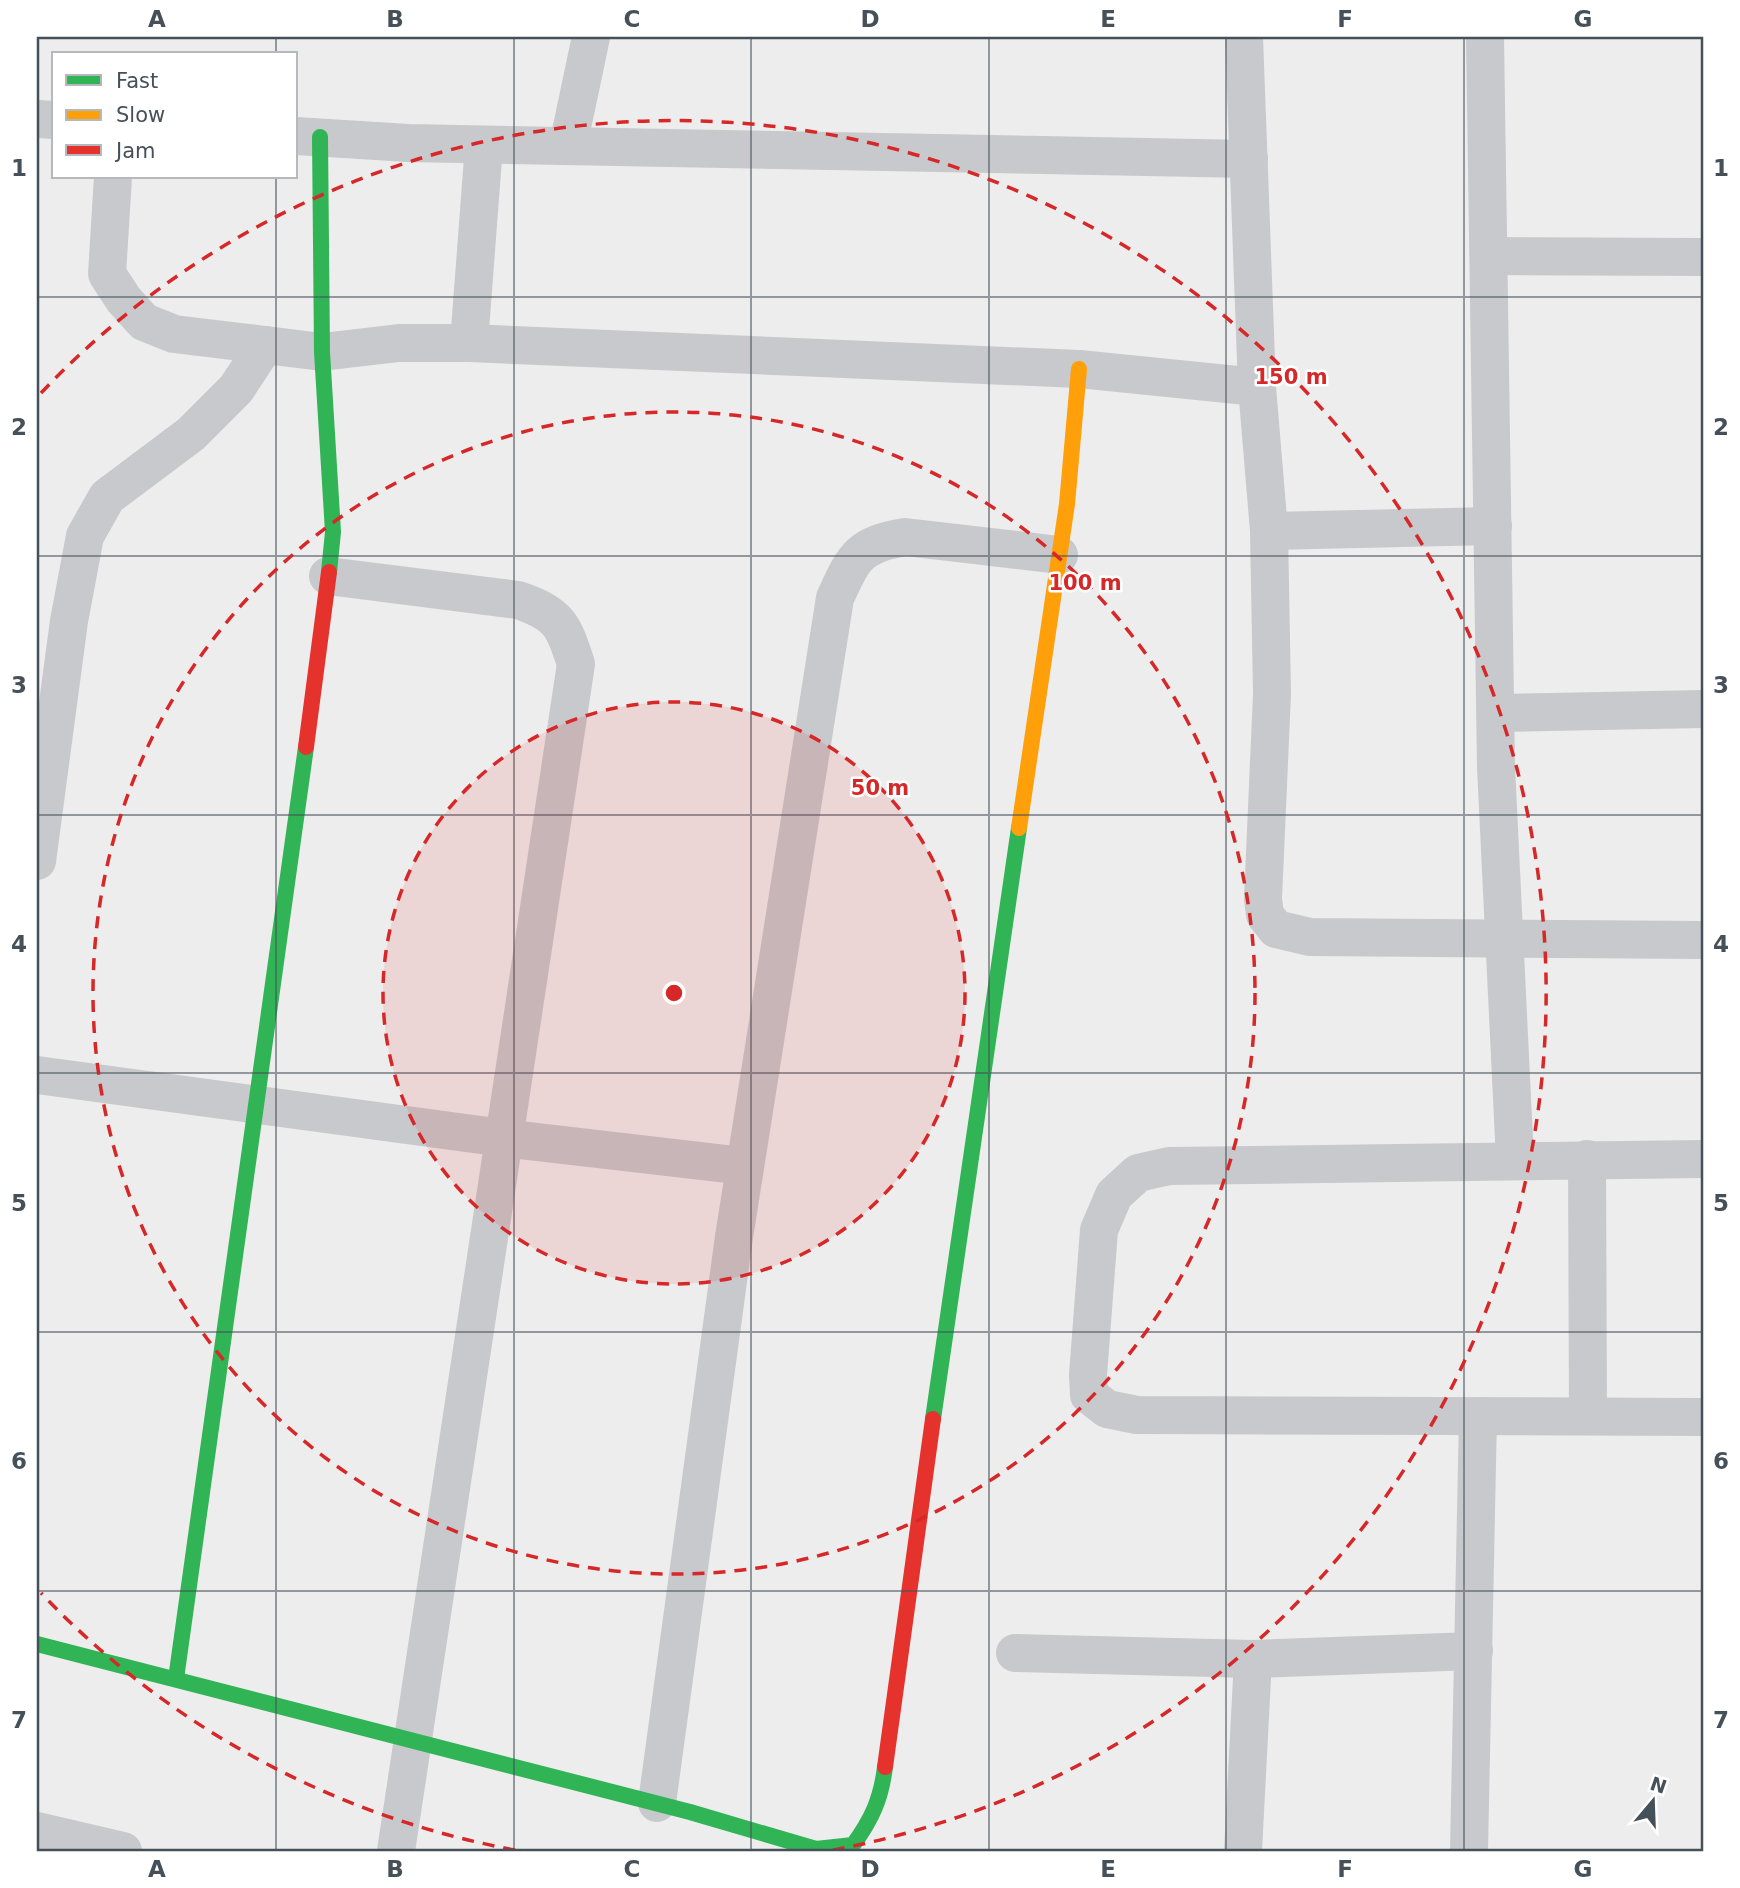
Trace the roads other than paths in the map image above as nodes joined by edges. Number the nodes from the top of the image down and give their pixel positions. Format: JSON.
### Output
{"nodes":[{"id":1,"x":591,"y":37,"type":"edge"},
{"id":2,"x":1244,"y":37,"type":"edge"},
{"id":3,"x":1485,"y":37,"type":"edge"},
{"id":4,"x":308,"y":137,"type":"edge"},
{"id":5,"x":484,"y":145,"type":"junction"},
{"id":6,"x":568,"y":146,"type":"junction"},
{"id":7,"x":1249,"y":159,"type":"junction"},
{"id":8,"x":113,"y":178,"type":"edge"},
{"id":9,"x":1489,"y":256,"type":"junction"},
{"id":10,"x":1703,"y":257,"type":"edge"},
{"id":11,"x":469,"y":343,"type":"junction"},
{"id":12,"x":265,"y":345,"type":"junction"},
{"id":13,"x":321,"y":352,"type":"junction"},
{"id":14,"x":1079,"y":369,"type":"junction"},
{"id":15,"x":1257,"y":387,"type":"junction"},
{"id":16,"x":1493,"y":526,"type":"junction"},
{"id":17,"x":1269,"y":531,"type":"junction"},
{"id":18,"x":1059,"y":555,"type":"junction"},
{"id":19,"x":328,"y":576,"type":"junction"},
{"id":20,"x":53,"y":620,"type":"edge"},
{"id":21,"x":1703,"y":709,"type":"edge"},
{"id":22,"x":1496,"y":713,"type":"junction"},
{"id":23,"x":37,"y":861,"type":"edge"},
{"id":24,"x":1504,"y":939,"type":"junction"},
{"id":25,"x":1703,"y":940,"type":"edge"},
{"id":26,"x":37,"y":1075,"type":"edge"},
{"id":27,"x":256,"y":1103,"type":"junction"},
{"id":28,"x":503,"y":1138,"type":"junction"},
{"id":29,"x":1587,"y":1159,"type":"junction"},
{"id":30,"x":1703,"y":1159,"type":"edge"},
{"id":31,"x":1515,"y":1160,"type":"junction"},
{"id":32,"x":744,"y":1166,"type":"junction"},
{"id":33,"x":1478,"y":1416,"type":"junction"},
{"id":34,"x":1588,"y":1416,"type":"junction"},
{"id":35,"x":1703,"y":1417,"type":"edge"},
{"id":36,"x":37,"y":1644,"type":"edge"},
{"id":37,"x":1474,"y":1651,"type":"junction"},
{"id":38,"x":1015,"y":1653,"type":"dead end"},
{"id":39,"x":1253,"y":1659,"type":"junction"},
{"id":40,"x":176,"y":1679,"type":"junction"},
{"id":41,"x":411,"y":1739,"type":"junction"},
{"id":42,"x":657,"y":1803,"type":"junction"},
{"id":43,"x":37,"y":1831,"type":"edge"},
{"id":44,"x":123,"y":1851,"type":"edge"},
{"id":45,"x":396,"y":1851,"type":"edge"},
{"id":46,"x":1243,"y":1851,"type":"edge"},
{"id":47,"x":1469,"y":1851,"type":"edge"}],
"edges":[{"from":1,"to":6,"type":"street"},
{"from":2,"to":7,"type":"street"},
{"from":3,"to":9,"type":"street"},
{"from":4,"to":5,"type":"street"},
{"from":4,"to":13,"type":"street"},
{"from":5,"to":6,"type":"street"},
{"from":5,"to":11,"type":"street"},
{"from":6,"to":7,"type":"street"},
{"from":7,"to":15,"type":"street"},
{"from":8,"to":12,"type":"street"},
{"from":9,"to":10,"type":"street"},
{"from":9,"to":16,"type":"street"},
{"from":11,"to":13,"type":"street"},
{"from":11,"to":14,"type":"street"},
{"from":12,"to":13,"type":"street"},
{"from":12,"to":20,"type":"street"},
{"from":13,"to":19,"type":"street"},
{"from":14,"to":15,"type":"street"},
{"from":14,"to":18,"type":"street"},
{"from":15,"to":17,"type":"street"},
{"from":16,"to":17,"type":"street"},
{"from":16,"to":22,"type":"street"},
{"from":17,"to":24,"type":"street"},
{"from":18,"to":32,"type":"street"},
{"from":18,"to":42,"type":"street"},
{"from":19,"to":27,"type":"street"},
{"from":19,"to":28,"type":"street"},
{"from":20,"to":23,"type":"street"},
{"from":21,"to":22,"type":"street"},
{"from":22,"to":24,"type":"street"},
{"from":24,"to":25,"type":"street"},
{"from":24,"to":31,"type":"street"},
{"from":26,"to":27,"type":"street"},
{"from":27,"to":28,"type":"street"},
{"from":27,"to":40,"type":"street"},
{"from":28,"to":32,"type":"street"},
{"from":28,"to":41,"type":"street"},
{"from":29,"to":30,"type":"street"},
{"from":29,"to":31,"type":"street"},
{"from":29,"to":34,"type":"street"},
{"from":31,"to":33,"type":"street"},
{"from":32,"to":42,"type":"street"},
{"from":33,"to":34,"type":"street"},
{"from":33,"to":37,"type":"street"},
{"from":34,"to":35,"type":"street"},
{"from":36,"to":40,"type":"street"},
{"from":37,"to":39,"type":"street"},
{"from":37,"to":47,"type":"street"},
{"from":38,"to":39,"type":"street"},
{"from":39,"to":46,"type":"street"},
{"from":40,"to":41,"type":"street"},
{"from":41,"to":42,"type":"street"},
{"from":41,"to":45,"type":"street"},
{"from":43,"to":44,"type":"street"}]}
